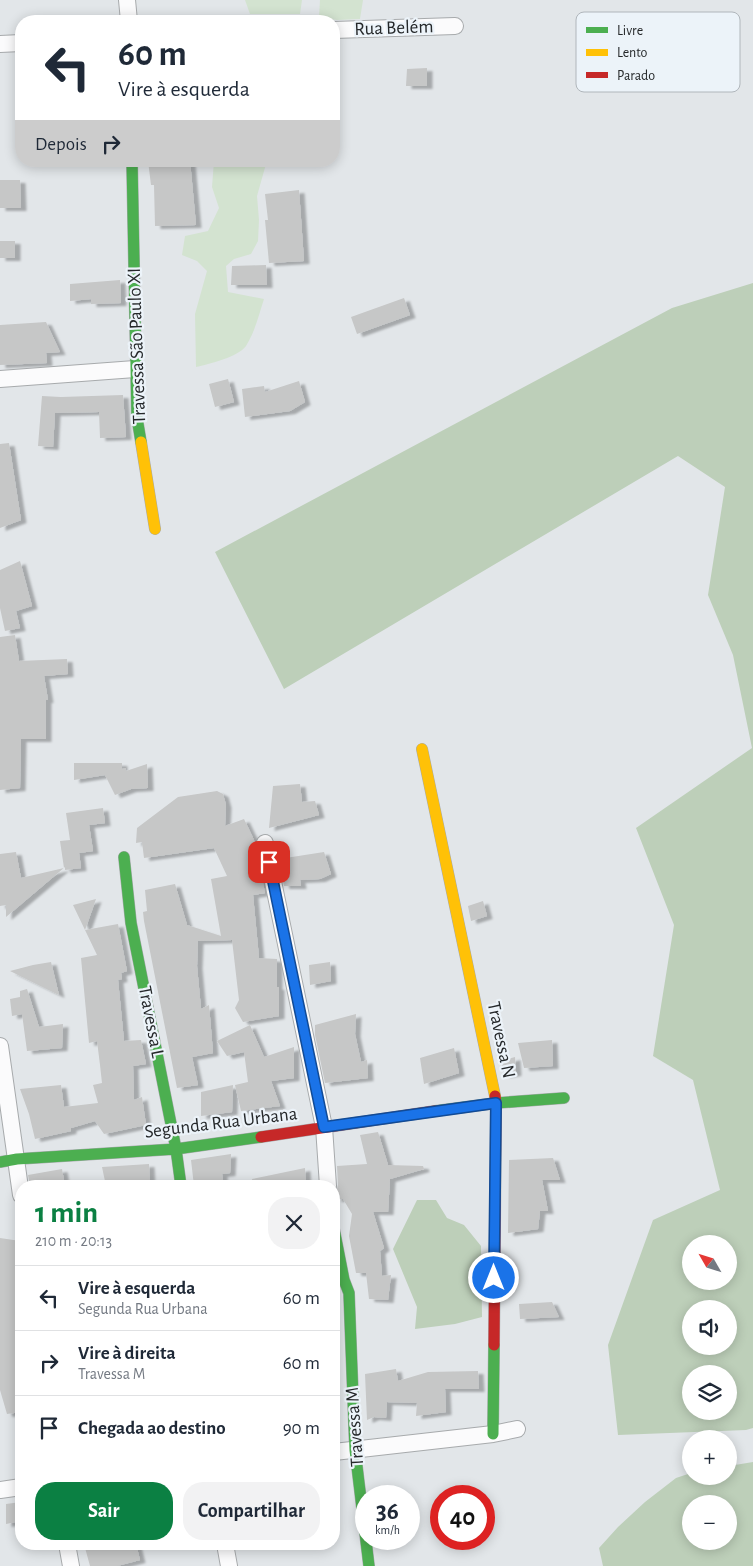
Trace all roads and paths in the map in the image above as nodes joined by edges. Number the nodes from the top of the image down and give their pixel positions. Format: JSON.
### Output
{"nodes":[{"id":1,"x":127,"y":0,"type":"edge"},
{"id":2,"x":128,"y":15,"type":"edge"},
{"id":3,"x":455,"y":26,"type":"dead end"},
{"id":4,"x":340,"y":30,"type":"edge"},
{"id":5,"x":15,"y":43,"type":"edge"},
{"id":6,"x":0,"y":44,"type":"edge"},
{"id":7,"x":132,"y":167,"type":"edge"},
{"id":8,"x":135,"y":369,"type":"junction"},
{"id":9,"x":0,"y":379,"type":"edge"},
{"id":10,"x":155,"y":529,"type":"dead end"},
{"id":11,"x":422,"y":749,"type":"dead end"},
{"id":12,"x":265,"y":843,"type":"dead end"},
{"id":13,"x":124,"y":857,"type":"dead end"},
{"id":14,"x":0,"y":1046,"type":"edge"},
{"id":15,"x":564,"y":1098,"type":"dead end"},
{"id":16,"x":496,"y":1103,"type":"junction"},
{"id":17,"x":324,"y":1127,"type":"junction"},
{"id":18,"x":176,"y":1149,"type":"junction"},
{"id":19,"x":17,"y":1159,"type":"junction"},
{"id":20,"x":0,"y":1162,"type":"edge"},
{"id":21,"x":19,"y":1180,"type":"edge"},
{"id":22,"x":180,"y":1180,"type":"edge"},
{"id":23,"x":328,"y":1180,"type":"edge"},
{"id":24,"x":340,"y":1260,"type":"edge"},
{"id":25,"x":516,"y":1429,"type":"dead end"},
{"id":26,"x":493,"y":1434,"type":"junction"},
{"id":27,"x":355,"y":1450,"type":"junction"},
{"id":28,"x":340,"y":1451,"type":"edge"},
{"id":29,"x":15,"y":1488,"type":"edge"},
{"id":30,"x":0,"y":1490,"type":"edge"},
{"id":31,"x":68,"y":1550,"type":"edge"},
{"id":32,"x":226,"y":1550,"type":"edge"},
{"id":33,"x":71,"y":1566,"type":"edge"},
{"id":34,"x":229,"y":1566,"type":"edge"},
{"id":35,"x":369,"y":1566,"type":"edge"}],
"edges":[{"from":1,"to":2,"type":"street"},
{"from":3,"to":4,"type":"street","name":"Rua Belém"},
{"from":5,"to":6,"type":"street"},
{"from":7,"to":8,"type":"street","name":"Travessa São Paulo XI"},
{"from":8,"to":9,"type":"street"},
{"from":8,"to":10,"type":"street","name":"Travessa São Paulo XI"},
{"from":11,"to":16,"type":"street","name":"Travessa N"},
{"from":12,"to":17,"type":"street"},
{"from":13,"to":18,"type":"street","name":"Travessa L"},
{"from":14,"to":19,"type":"street"},
{"from":15,"to":16,"type":"street","name":"Segunda Rua Urbana"},
{"from":16,"to":17,"type":"street","name":"Segunda Rua Urbana"},
{"from":16,"to":26,"type":"street","name":"Travessa N"},
{"from":17,"to":18,"type":"street","name":"Segunda Rua Urbana"},
{"from":17,"to":23,"type":"street"},
{"from":18,"to":19,"type":"street","name":"Segunda Rua Urbana"},
{"from":18,"to":22,"type":"street","name":"Travessa L"},
{"from":19,"to":20,"type":"street","name":"Segunda Rua Urbana"},
{"from":19,"to":21,"type":"street"},
{"from":24,"to":27,"type":"street","name":"Travessa M"},
{"from":25,"to":26,"type":"street"},
{"from":26,"to":27,"type":"street"},
{"from":27,"to":28,"type":"street"},
{"from":27,"to":35,"type":"street","name":"Travessa M"},
{"from":29,"to":30,"type":"street"},
{"from":31,"to":33,"type":"street"},
{"from":32,"to":34,"type":"street"}]}
